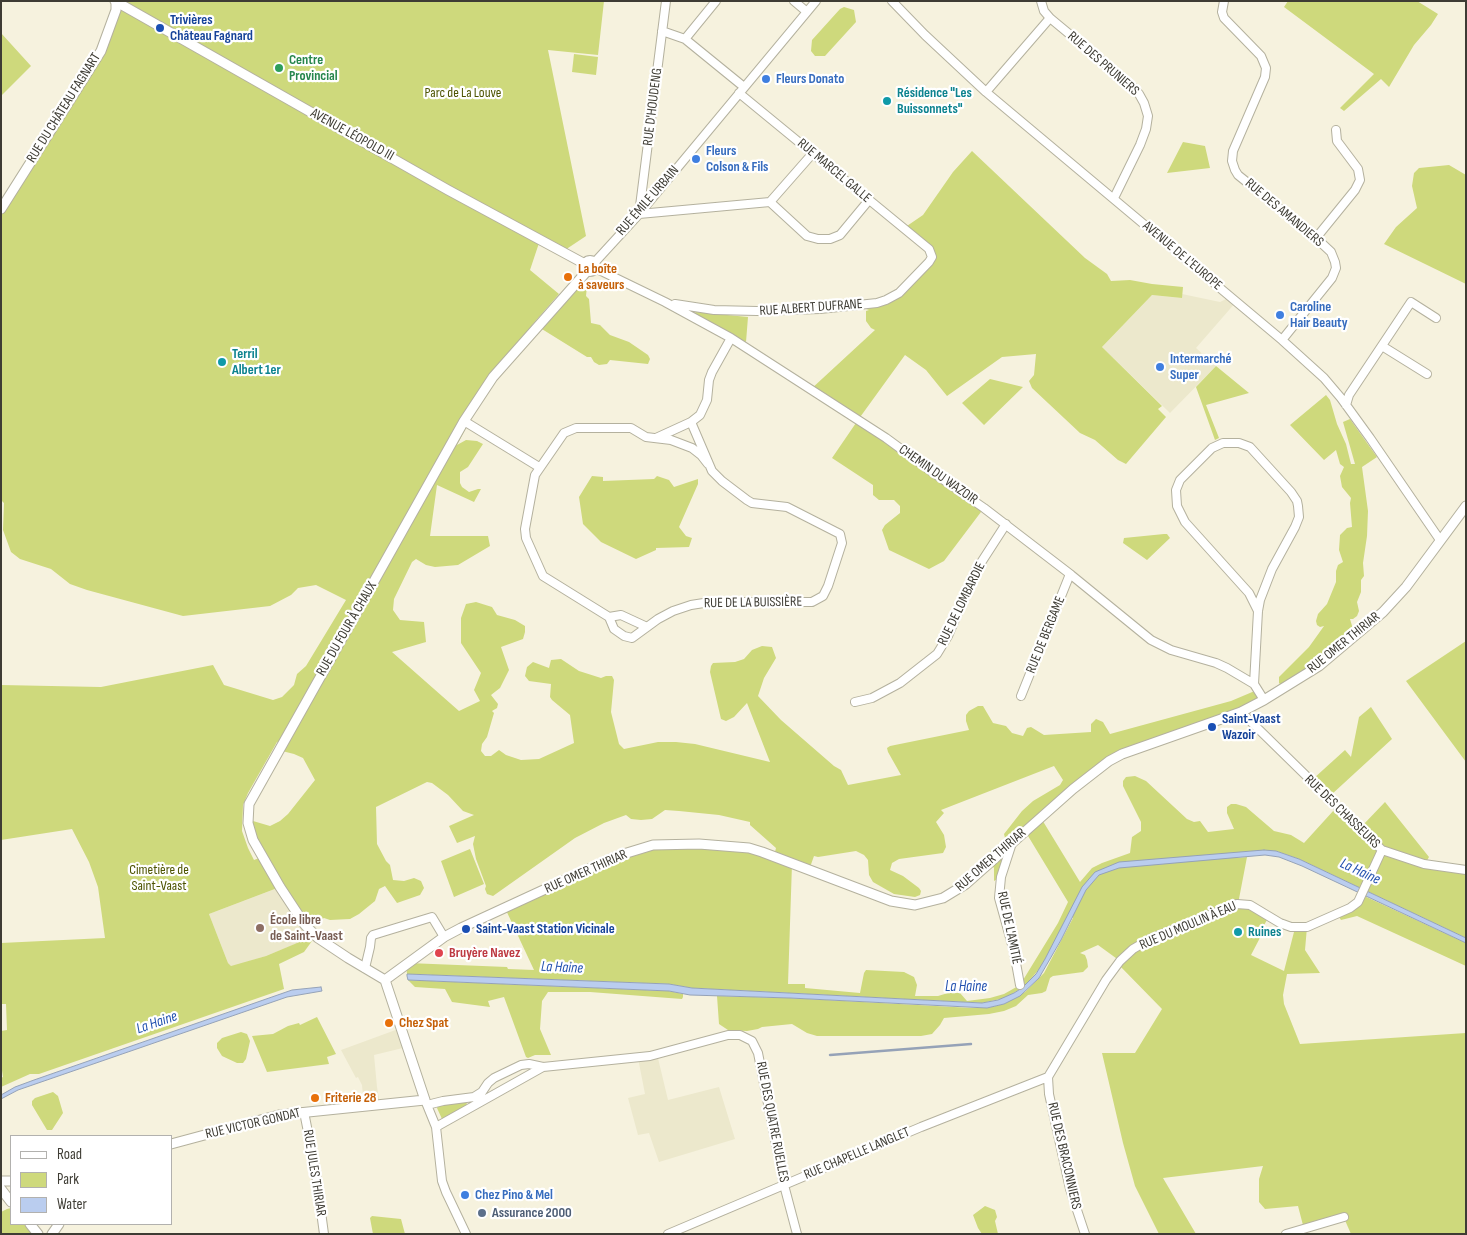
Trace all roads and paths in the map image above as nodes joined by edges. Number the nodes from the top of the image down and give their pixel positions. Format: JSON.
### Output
{"nodes":[{"id":1,"x":666,"y":1,"type":"edge"},
{"id":2,"x":716,"y":1,"type":"edge"},
{"id":3,"x":794,"y":1,"type":"edge"},
{"id":4,"x":816,"y":1,"type":"edge"},
{"id":5,"x":892,"y":1,"type":"edge"},
{"id":6,"x":1041,"y":1,"type":"edge"},
{"id":7,"x":1224,"y":1,"type":"edge"},
{"id":8,"x":117,"y":2,"type":"edge"},
{"id":9,"x":807,"y":12,"type":"junction"},
{"id":10,"x":1050,"y":18,"type":"junction"},
{"id":11,"x":662,"y":31,"type":"junction"},
{"id":12,"x":685,"y":39,"type":"junction"},
{"id":13,"x":741,"y":90,"type":"junction"},
{"id":14,"x":986,"y":92,"type":"junction"},
{"id":15,"x":1336,"y":130,"type":"dead end"},
{"id":16,"x":813,"y":153,"type":"junction"},
{"id":17,"x":1114,"y":198,"type":"junction"},
{"id":18,"x":869,"y":200,"type":"junction"},
{"id":19,"x":770,"y":202,"type":"junction"},
{"id":20,"x":1,"y":209,"type":"edge"},
{"id":21,"x":639,"y":214,"type":"junction"},
{"id":22,"x":1316,"y":238,"type":"junction"},
{"id":23,"x":929,"y":249,"type":"joint"},
{"id":24,"x":591,"y":266,"type":"junction"},
{"id":25,"x":665,"y":302,"type":"junction"},
{"id":26,"x":1436,"y":318,"type":"dead end"},
{"id":27,"x":731,"y":338,"type":"junction"},
{"id":28,"x":1282,"y":340,"type":"junction"},
{"id":29,"x":1382,"y":346,"type":"junction"},
{"id":30,"x":1427,"y":374,"type":"dead end"},
{"id":31,"x":1346,"y":405,"type":"junction"},
{"id":32,"x":464,"y":421,"type":"junction"},
{"id":33,"x":691,"y":422,"type":"junction"},
{"id":34,"x":656,"y":438,"type":"junction"},
{"id":35,"x":708,"y":464,"type":"junction"},
{"id":36,"x":539,"y":467,"type":"junction"},
{"id":37,"x":1466,"y":506,"type":"edge"},
{"id":38,"x":1006,"y":524,"type":"junction"},
{"id":39,"x":1440,"y":540,"type":"junction"},
{"id":40,"x":1070,"y":574,"type":"junction"},
{"id":41,"x":1258,"y":611,"type":"junction"},
{"id":42,"x":609,"y":617,"type":"junction"},
{"id":43,"x":647,"y":626,"type":"junction"},
{"id":44,"x":1254,"y":684,"type":"junction"},
{"id":45,"x":1021,"y":696,"type":"dead end"},
{"id":46,"x":1264,"y":700,"type":"junction"},
{"id":47,"x":855,"y":702,"type":"dead end"},
{"id":48,"x":1241,"y":712,"type":"junction"},
{"id":49,"x":1012,"y":843,"type":"junction"},
{"id":50,"x":1382,"y":850,"type":"junction"},
{"id":51,"x":1466,"y":870,"type":"edge"},
{"id":52,"x":444,"y":937,"type":"junction"},
{"id":53,"x":365,"y":968,"type":"junction"},
{"id":54,"x":385,"y":980,"type":"junction"},
{"id":55,"x":1020,"y":985,"type":"dead end"},
{"id":56,"x":543,"y":1067,"type":"junction"},
{"id":57,"x":1048,"y":1077,"type":"junction"},
{"id":58,"x":426,"y":1102,"type":"junction"},
{"id":59,"x":304,"y":1112,"type":"junction"},
{"id":60,"x":436,"y":1127,"type":"junction"},
{"id":61,"x":172,"y":1144,"type":"edge"},
{"id":62,"x":784,"y":1185,"type":"junction"},
{"id":63,"x":1,"y":1189,"type":"edge"},
{"id":64,"x":10,"y":1201,"type":"edge"},
{"id":65,"x":1344,"y":1217,"type":"dead end"},
{"id":66,"x":324,"y":1234,"type":"edge"},
{"id":67,"x":466,"y":1234,"type":"edge"},
{"id":68,"x":668,"y":1234,"type":"edge"},
{"id":69,"x":797,"y":1234,"type":"edge"},
{"id":70,"x":1085,"y":1234,"type":"edge"},
{"id":71,"x":1286,"y":1234,"type":"edge"}],
"edges":[{"from":1,"to":11,"type":"street","name":"RUE D'HOUDENG"},
{"from":2,"to":12,"type":"street"},
{"from":3,"to":9,"type":"street"},
{"from":4,"to":9,"type":"street","name":"RUE ÉMILE URBAIN"},
{"from":5,"to":14,"type":"street","name":"AVENUE DE L'EUROPE"},
{"from":6,"to":10,"type":"street"},
{"from":7,"to":22,"type":"street","name":"RUE DES AMANDIERS"},
{"from":8,"to":20,"type":"street","name":"RUE DU CHÂTEAU FAGNART"},
{"from":8,"to":24,"type":"street","name":"AVENUE LÉOPOLD III"},
{"from":9,"to":13,"type":"street","name":"RUE ÉMILE URBAIN"},
{"from":10,"to":14,"type":"street"},
{"from":10,"to":17,"type":"street","name":"RUE DES PRUNIERS"},
{"from":11,"to":12,"type":"street"},
{"from":11,"to":21,"type":"street","name":"RUE D'HOUDENG"},
{"from":12,"to":13,"type":"street","name":"RUE MARCEL GALLE"},
{"from":13,"to":16,"type":"street","name":"RUE MARCEL GALLE"},
{"from":13,"to":21,"type":"street","name":"RUE ÉMILE URBAIN"},
{"from":14,"to":17,"type":"street","name":"AVENUE DE L'EUROPE"},
{"from":15,"to":22,"type":"street"},
{"from":16,"to":18,"type":"street","name":"RUE MARCEL GALLE"},
{"from":16,"to":19,"type":"street"},
{"from":17,"to":28,"type":"street","name":"AVENUE DE L'EUROPE"},
{"from":18,"to":19,"type":"street"},
{"from":18,"to":23,"type":"street","name":"RUE MARCEL GALLE"},
{"from":19,"to":21,"type":"street"},
{"from":21,"to":24,"type":"street","name":"RUE ÉMILE URBAIN"},
{"from":22,"to":28,"type":"street","name":"RUE DES AMANDIERS"},
{"from":23,"to":25,"type":"street","name":"RUE ALBERT DUFRANE"},
{"from":24,"to":25,"type":"street","name":"CHEMIN DU WAZOIR"},
{"from":24,"to":32,"type":"street","name":"RUE DU FOUR À CHAUX"},
{"from":25,"to":27,"type":"street","name":"CHEMIN DU WAZOIR"},
{"from":26,"to":29,"type":"street"},
{"from":27,"to":33,"type":"street"},
{"from":27,"to":38,"type":"street","name":"CHEMIN DU WAZOIR"},
{"from":28,"to":31,"type":"street","name":"AVENUE DE L'EUROPE"},
{"from":29,"to":30,"type":"street"},
{"from":29,"to":31,"type":"street"},
{"from":31,"to":39,"type":"street","name":"AVENUE DE L'EUROPE"},
{"from":32,"to":36,"type":"street"},
{"from":32,"to":53,"type":"street","name":"RUE DU FOUR À CHAUX"},
{"from":33,"to":34,"type":"street"},
{"from":33,"to":35,"type":"street","name":"RUE DE LA BUISSIÈRE"},
{"from":34,"to":35,"type":"street","name":"RUE DE LA BUISSIÈRE"},
{"from":34,"to":36,"type":"street","name":"RUE DE LA BUISSIÈRE"},
{"from":35,"to":43,"type":"street","name":"RUE DE LA BUISSIÈRE"},
{"from":36,"to":42,"type":"street","name":"RUE DE LA BUISSIÈRE"},
{"from":37,"to":39,"type":"street","name":"RUE OMER THIRIAR"},
{"from":38,"to":40,"type":"street","name":"CHEMIN DU WAZOIR"},
{"from":38,"to":47,"type":"street","name":"RUE DE LOMBARDIE"},
{"from":39,"to":46,"type":"street","name":"RUE OMER THIRIAR"},
{"from":40,"to":44,"type":"street","name":"CHEMIN DU WAZOIR"},
{"from":40,"to":45,"type":"street","name":"RUE DE BERGAME"},
{"from":41,"to":41,"type":"street"},
{"from":41,"to":44,"type":"street"},
{"from":42,"to":43,"type":"street","name":"RUE DE LA BUISSIÈRE"},
{"from":42,"to":43,"type":"street","name":"RUE DE LA BUISSIÈRE"},
{"from":44,"to":46,"type":"street","name":"CHEMIN DU WAZOIR"},
{"from":46,"to":48,"type":"street","name":"RUE OMER THIRIAR"},
{"from":48,"to":49,"type":"street","name":"RUE OMER THIRIAR"},
{"from":48,"to":50,"type":"street","name":"RUE DES CHASSEURS"},
{"from":49,"to":52,"type":"street","name":"RUE OMER THIRIAR"},
{"from":49,"to":55,"type":"street","name":"RUE DE L'AMITIÉ"},
{"from":50,"to":51,"type":"street","name":"RUE DES CHASSEURS"},
{"from":50,"to":57,"type":"street","name":"RUE DU MOULIN À EAU"},
{"from":52,"to":53,"type":"street"},
{"from":52,"to":54,"type":"street","name":"RUE OMER THIRIAR"},
{"from":53,"to":54,"type":"street","name":"RUE DU FOUR À CHAUX"},
{"from":54,"to":58,"type":"street"},
{"from":56,"to":58,"type":"street"},
{"from":56,"to":60,"type":"street"},
{"from":56,"to":62,"type":"street","name":"RUE DES QUATRE RUELLES"},
{"from":57,"to":62,"type":"street","name":"RUE CHAPELLE LANGLET"},
{"from":57,"to":70,"type":"street","name":"RUE DES BRACONNIERS"},
{"from":58,"to":59,"type":"street","name":"RUE VICTOR GONDAT"},
{"from":58,"to":60,"type":"street"},
{"from":59,"to":61,"type":"street","name":"RUE VICTOR GONDAT"},
{"from":59,"to":66,"type":"street","name":"RUE JULES THIRIAR"},
{"from":60,"to":67,"type":"street"},
{"from":62,"to":68,"type":"street","name":"RUE CHAPELLE LANGLET"},
{"from":62,"to":69,"type":"street","name":"RUE DES QUATRE RUELLES"},
{"from":63,"to":64,"type":"street"},
{"from":65,"to":71,"type":"street"}]}
